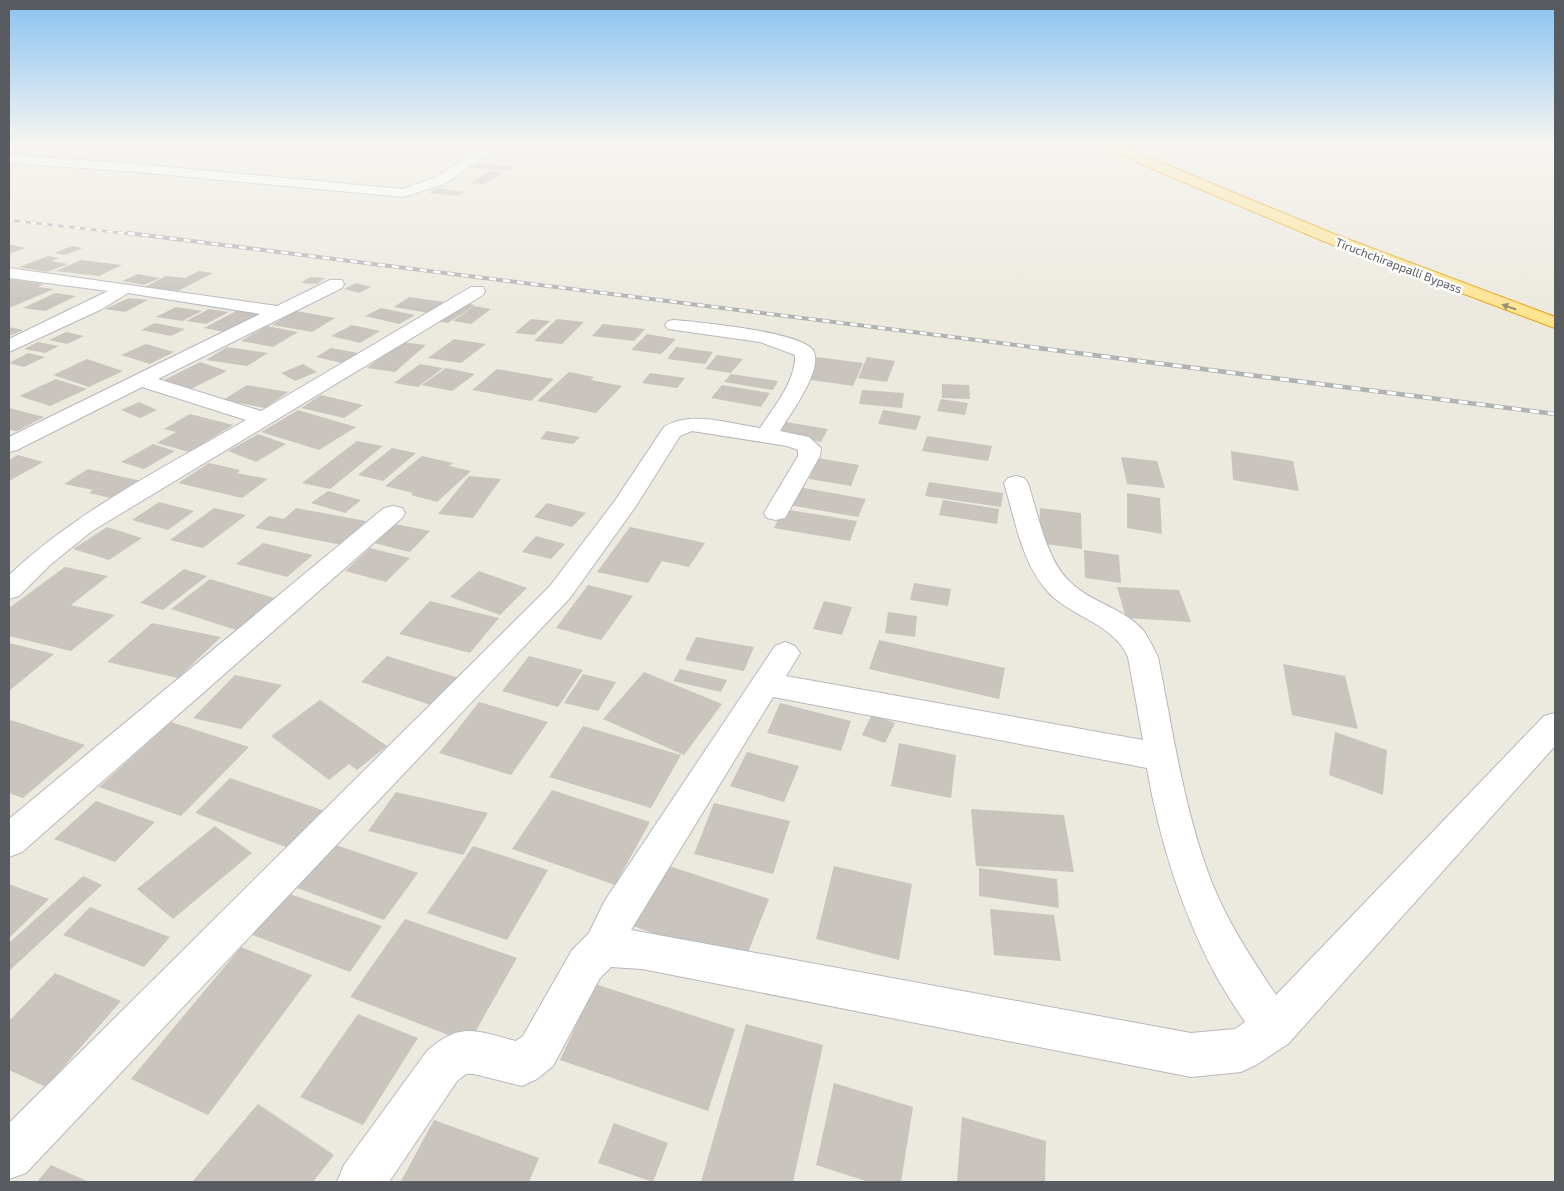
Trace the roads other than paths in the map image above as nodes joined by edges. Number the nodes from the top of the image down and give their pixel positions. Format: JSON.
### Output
{"nodes":[{"id":1,"x":1234,"y":200,"type":"edge"},
{"id":2,"x":1264,"y":200,"type":"edge"},
{"id":3,"x":9,"y":273,"type":"edge"},
{"id":4,"x":336,"y":284,"type":"dead end"},
{"id":5,"x":125,"y":288,"type":"junction"},
{"id":6,"x":477,"y":290,"type":"dead end"},
{"id":7,"x":1555,"y":307,"type":"edge"},
{"id":8,"x":279,"y":312,"type":"junction"},
{"id":9,"x":1555,"y":323,"type":"edge"},
{"id":10,"x":674,"y":325,"type":"dead end"},
{"id":11,"x":9,"y":346,"type":"edge"},
{"id":12,"x":140,"y":380,"type":"junction"},
{"id":13,"x":263,"y":418,"type":"junction"},
{"id":14,"x":766,"y":436,"type":"junction"},
{"id":15,"x":9,"y":445,"type":"edge"},
{"id":16,"x":1016,"y":483,"type":"dead end"},
{"id":17,"x":393,"y":513,"type":"dead end"},
{"id":18,"x":776,"y":513,"type":"dead end"},
{"id":19,"x":9,"y":590,"type":"edge"},
{"id":20,"x":785,"y":653,"type":"dead end"},
{"id":21,"x":765,"y":684,"type":"junction"},
{"id":22,"x":1555,"y":725,"type":"edge"},
{"id":23,"x":1162,"y":757,"type":"junction"},
{"id":24,"x":9,"y":841,"type":"edge"},
{"id":25,"x":603,"y":948,"type":"junction"},
{"id":26,"x":1273,"y":1029,"type":"junction"},
{"id":27,"x":9,"y":1156,"type":"edge"},
{"id":28,"x":361,"y":1182,"type":"edge"}],
"edges":[{"from":9,"to":1,"type":"highway","name":"Tiruchchirappalli Bypass","one_way":true},
{"from":2,"to":7,"type":"highway","name":"Tiruchchirappalli Bypass"},
{"from":3,"to":5,"type":"street"},
{"from":4,"to":8,"type":"street"},
{"from":5,"to":8,"type":"street"},
{"from":5,"to":11,"type":"street"},
{"from":6,"to":13,"type":"street"},
{"from":8,"to":12,"type":"street"},
{"from":10,"to":14,"type":"street"},
{"from":12,"to":13,"type":"street"},
{"from":12,"to":15,"type":"street"},
{"from":13,"to":19,"type":"street"},
{"from":14,"to":18,"type":"street"},
{"from":14,"to":27,"type":"street"},
{"from":16,"to":23,"type":"street"},
{"from":17,"to":24,"type":"street"},
{"from":20,"to":21,"type":"street"},
{"from":21,"to":23,"type":"street"},
{"from":21,"to":25,"type":"street"},
{"from":22,"to":26,"type":"street"},
{"from":23,"to":26,"type":"street"},
{"from":25,"to":26,"type":"street"},
{"from":25,"to":28,"type":"street"}]}
